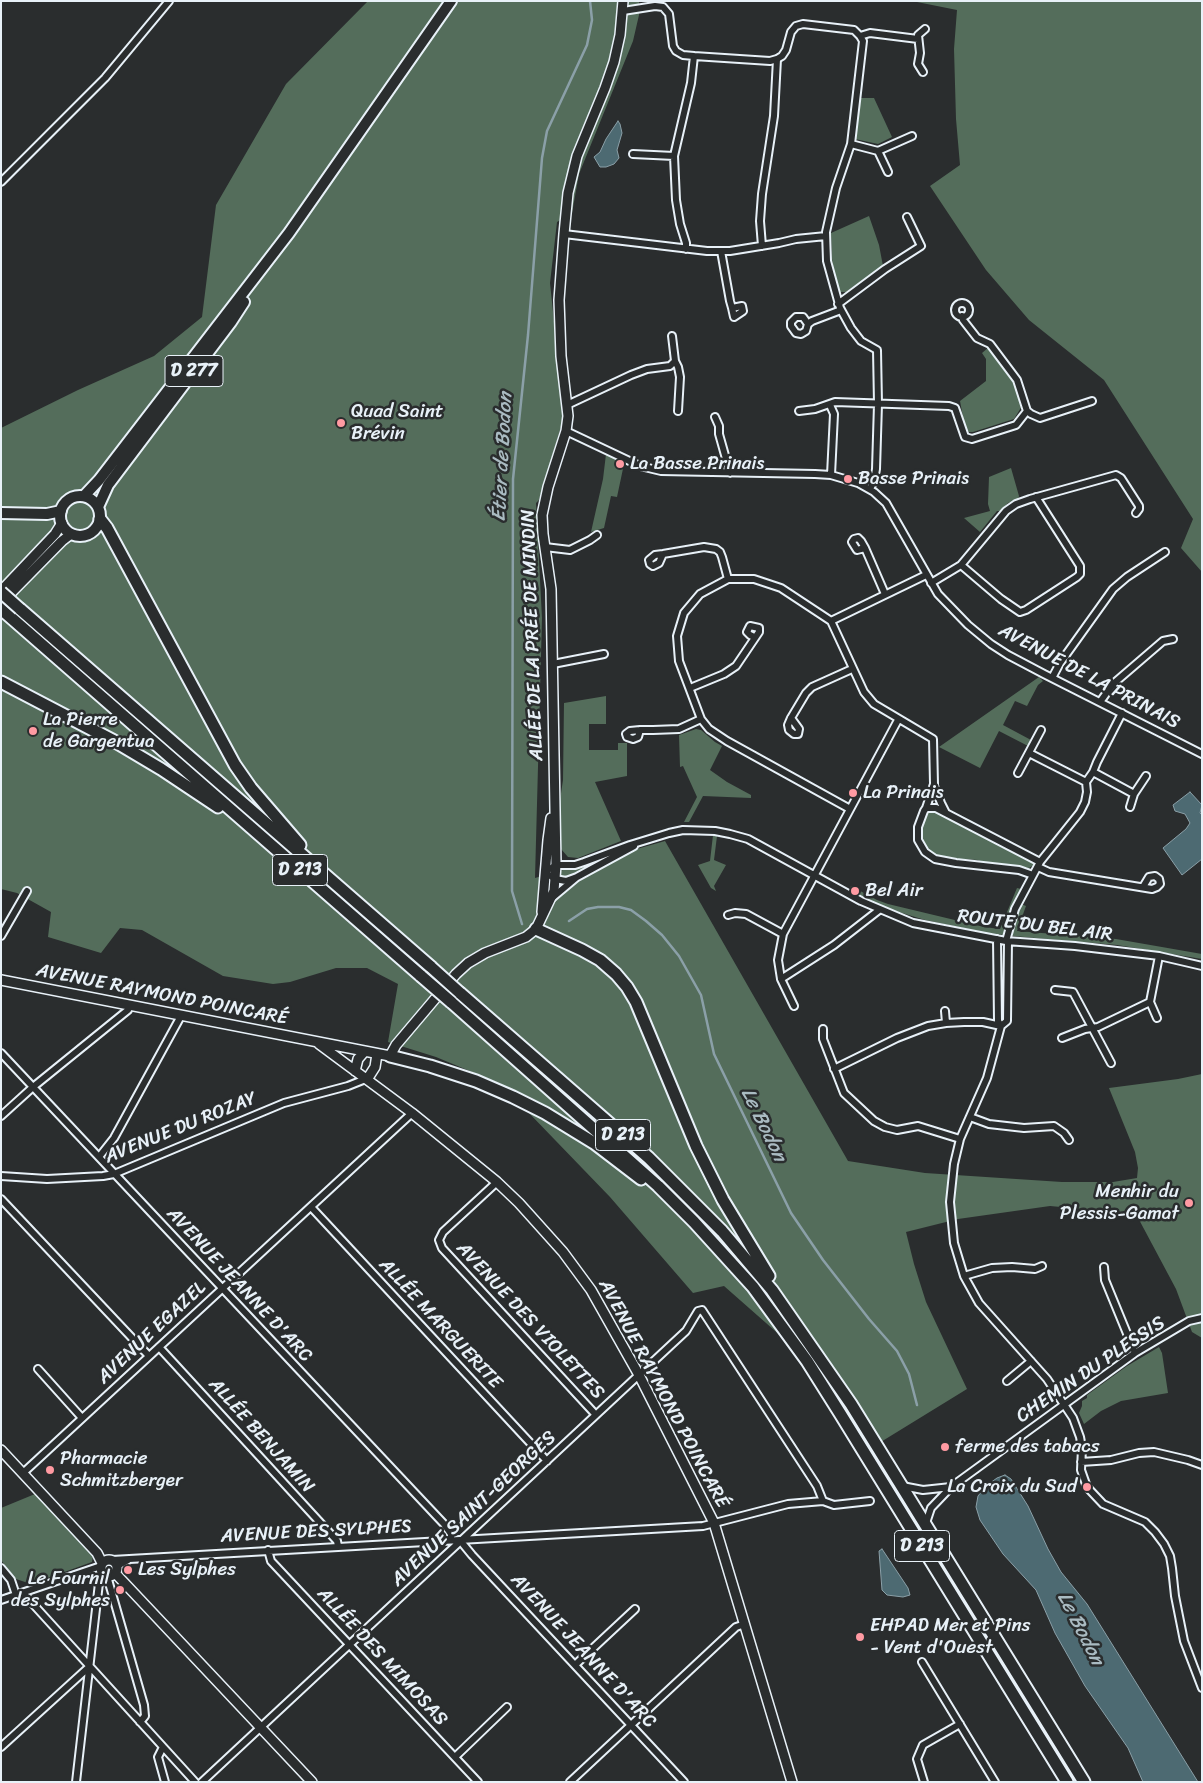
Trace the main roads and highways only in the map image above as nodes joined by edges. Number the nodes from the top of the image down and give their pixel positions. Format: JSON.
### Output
{"nodes":[{"id":1,"x":451,"y":1,"type":"edge"},
{"id":2,"x":289,"y":233,"type":"junction"},
{"id":3,"x":84,"y":496,"type":"junction"},
{"id":4,"x":61,"y":512,"type":"junction"},
{"id":5,"x":1,"y":513,"type":"edge"},
{"id":6,"x":99,"y":513,"type":"junction"},
{"id":7,"x":1,"y":592,"type":"edge"},
{"id":8,"x":1,"y":609,"type":"edge"},
{"id":9,"x":2,"y":682,"type":"edge"},
{"id":10,"x":248,"y":826,"type":"junction"},
{"id":11,"x":310,"y":862,"type":"junction"},
{"id":12,"x":536,"y":929,"type":"road end"},
{"id":13,"x":390,"y":1056,"type":"road end"},
{"id":14,"x":658,"y":1186,"type":"junction"},
{"id":15,"x":772,"y":1290,"type":"junction"},
{"id":16,"x":1067,"y":1782,"type":"edge"},
{"id":17,"x":1084,"y":1782,"type":"edge"}],
"edges":[{"from":1,"to":2,"type":"main road","number":"D 277"},
{"from":2,"to":3,"type":"main road","number":"D 277"},
{"from":2,"to":6,"type":"main road","number":"D 277"},
{"from":3,"to":4,"type":"main road"},
{"from":3,"to":6,"type":"main road"},
{"from":4,"to":5,"type":"main road"},
{"from":4,"to":6,"type":"main road"},
{"from":6,"to":11,"type":"highway"},
{"from":7,"to":11,"type":"highway","number":"D 213","bridge":true},
{"from":8,"to":10,"type":"highway","number":"D 213"},
{"from":9,"to":10,"type":"highway"},
{"from":10,"to":14,"type":"highway","number":"D 213","bridge":true},
{"from":11,"to":15,"type":"highway","number":"D 213","bridge":true},
{"from":12,"to":15,"type":"highway"},
{"from":13,"to":14,"type":"highway"},
{"from":14,"to":16,"type":"highway","number":"D 213"},
{"from":15,"to":17,"type":"highway","number":"D 213"}]}
